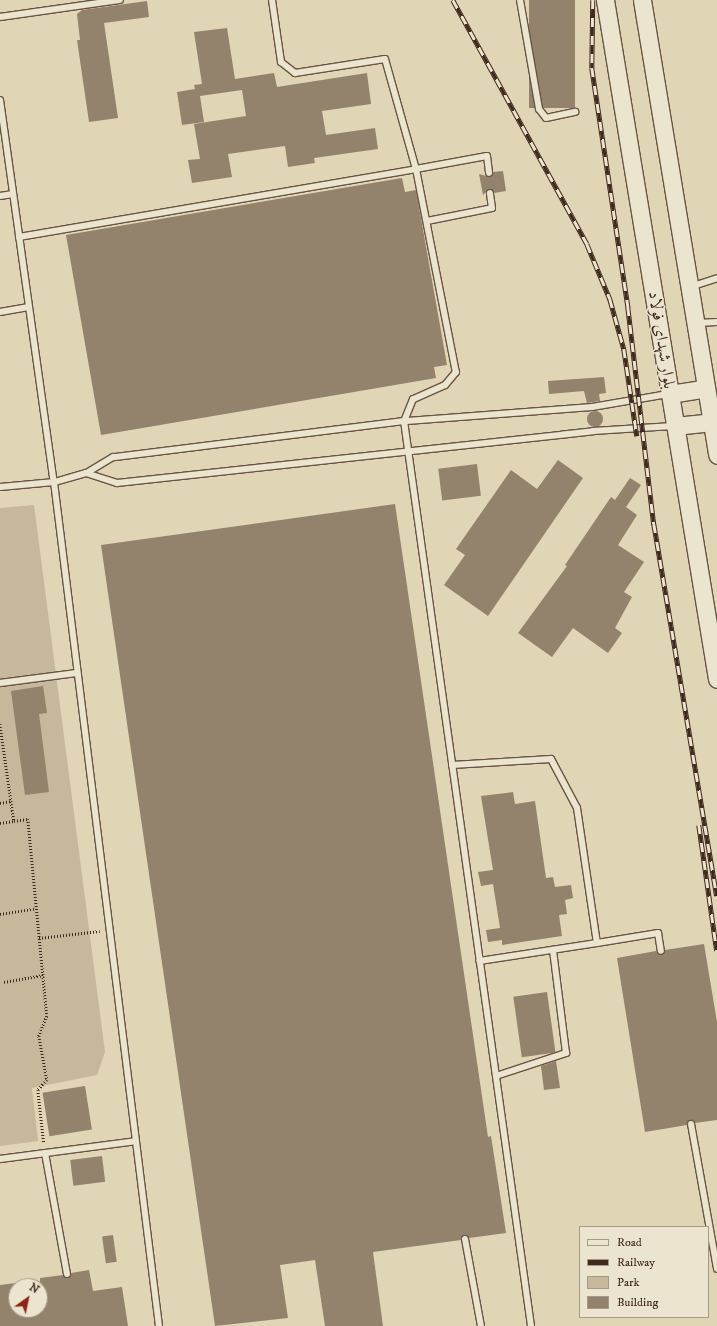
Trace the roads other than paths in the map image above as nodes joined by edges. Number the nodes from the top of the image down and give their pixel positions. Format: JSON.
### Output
{"nodes":[{"id":1,"x":120,"y":0,"type":"edge"},
{"id":2,"x":272,"y":0,"type":"edge"},
{"id":3,"x":520,"y":0,"type":"edge"},
{"id":4,"x":605,"y":0,"type":"edge"},
{"id":5,"x":642,"y":0,"type":"edge"},
{"id":6,"x":0,"y":17,"type":"edge"},
{"id":7,"x":0,"y":104,"type":"edge"},
{"id":8,"x":575,"y":112,"type":"dead end"},
{"id":9,"x":416,"y":169,"type":"junction"},
{"id":10,"x":489,"y":173,"type":"dead end"},
{"id":11,"x":490,"y":193,"type":"dead end"},
{"id":12,"x":13,"y":194,"type":"junction"},
{"id":13,"x":0,"y":196,"type":"edge"},
{"id":14,"x":427,"y":221,"type":"junction"},
{"id":15,"x":19,"y":237,"type":"junction"},
{"id":16,"x":717,"y":278,"type":"edge"},
{"id":17,"x":689,"y":287,"type":"junction"},
{"id":18,"x":29,"y":307,"type":"junction"},
{"id":19,"x":0,"y":312,"type":"edge"},
{"id":20,"x":717,"y":322,"type":"edge"},
{"id":21,"x":695,"y":323,"type":"junction"},
{"id":22,"x":706,"y":388,"type":"junction"},
{"id":23,"x":670,"y":394,"type":"junction"},
{"id":24,"x":404,"y":421,"type":"junction"},
{"id":25,"x":712,"y":422,"type":"junction"},
{"id":26,"x":675,"y":426,"type":"junction"},
{"id":27,"x":408,"y":452,"type":"junction"},
{"id":28,"x":717,"y":455,"type":"edge"},
{"id":29,"x":86,"y":473,"type":"junction"},
{"id":30,"x":54,"y":482,"type":"junction"},
{"id":31,"x":0,"y":487,"type":"edge"},
{"id":32,"x":77,"y":673,"type":"junction"},
{"id":33,"x":717,"y":679,"type":"edge"},
{"id":34,"x":0,"y":683,"type":"edge"},
{"id":35,"x":452,"y":765,"type":"junction"},
{"id":36,"x":597,"y":942,"type":"junction"},
{"id":37,"x":553,"y":950,"type":"junction"},
{"id":38,"x":661,"y":951,"type":"dead end"},
{"id":39,"x":479,"y":961,"type":"junction"},
{"id":40,"x":496,"y":1076,"type":"junction"},
{"id":41,"x":691,"y":1124,"type":"dead end"},
{"id":42,"x":136,"y":1141,"type":"junction"},
{"id":43,"x":45,"y":1153,"type":"junction"},
{"id":44,"x":0,"y":1159,"type":"edge"},
{"id":45,"x":706,"y":1226,"type":"edge"},
{"id":46,"x":465,"y":1239,"type":"dead end"},
{"id":47,"x":709,"y":1243,"type":"edge"},
{"id":48,"x":711,"y":1256,"type":"edge"},
{"id":49,"x":717,"y":1269,"type":"edge"},
{"id":50,"x":67,"y":1274,"type":"dead end"},
{"id":51,"x":159,"y":1326,"type":"edge"},
{"id":52,"x":481,"y":1326,"type":"edge"},
{"id":53,"x":531,"y":1326,"type":"edge"}],
"edges":[{"from":1,"to":6,"type":"lane"},
{"from":2,"to":9,"type":"lane"},
{"from":3,"to":8,"type":"lane"},
{"from":4,"to":23,"type":"street","name":"بلوار شهدای فولاد"},
{"from":5,"to":17,"type":"street"},
{"from":7,"to":12,"type":"lane"},
{"from":9,"to":10,"type":"lane"},
{"from":9,"to":14,"type":"lane"},
{"from":9,"to":15,"type":"lane"},
{"from":11,"to":14,"type":"lane"},
{"from":12,"to":13,"type":"lane"},
{"from":12,"to":15,"type":"lane"},
{"from":14,"to":24,"type":"lane"},
{"from":15,"to":18,"type":"lane"},
{"from":16,"to":17,"type":"lane"},
{"from":17,"to":21,"type":"street"},
{"from":18,"to":19,"type":"lane"},
{"from":18,"to":30,"type":"lane"},
{"from":20,"to":21,"type":"lane"},
{"from":21,"to":22,"type":"street"},
{"from":22,"to":23,"type":"street"},
{"from":22,"to":25,"type":"street"},
{"from":23,"to":24,"type":"lane"},
{"from":23,"to":26,"type":"street","name":"بلوار شهدای فولاد"},
{"from":24,"to":27,"type":"lane"},
{"from":24,"to":29,"type":"lane"},
{"from":25,"to":26,"type":"street"},
{"from":25,"to":28,"type":"street"},
{"from":26,"to":27,"type":"lane"},
{"from":26,"to":33,"type":"street","name":"بلوار شهدای فولاد"},
{"from":27,"to":29,"type":"lane"},
{"from":27,"to":35,"type":"lane"},
{"from":29,"to":30,"type":"lane"},
{"from":30,"to":31,"type":"lane"},
{"from":30,"to":32,"type":"lane"},
{"from":32,"to":34,"type":"lane"},
{"from":32,"to":42,"type":"lane"},
{"from":35,"to":36,"type":"lane"},
{"from":35,"to":39,"type":"lane"},
{"from":36,"to":37,"type":"lane"},
{"from":36,"to":38,"type":"lane"},
{"from":37,"to":39,"type":"lane"},
{"from":37,"to":40,"type":"lane"},
{"from":39,"to":40,"type":"lane"},
{"from":40,"to":53,"type":"lane"},
{"from":41,"to":45,"type":"lane"},
{"from":42,"to":43,"type":"lane"},
{"from":42,"to":51,"type":"lane"},
{"from":43,"to":44,"type":"lane"},
{"from":43,"to":50,"type":"lane"},
{"from":46,"to":52,"type":"lane"},
{"from":47,"to":48,"type":"lane"},
{"from":48,"to":49,"type":"lane"}]}
